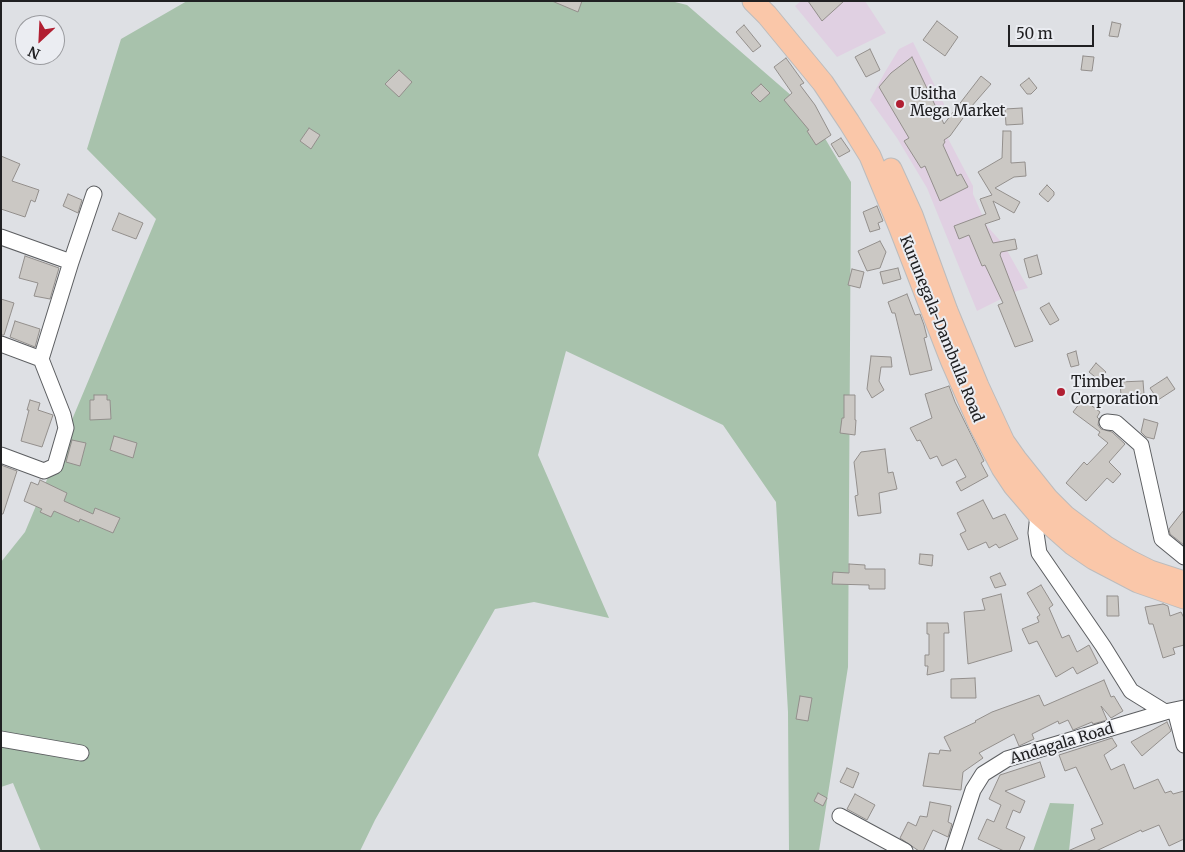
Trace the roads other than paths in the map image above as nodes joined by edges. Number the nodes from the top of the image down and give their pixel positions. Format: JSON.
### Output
{"nodes":[{"id":1,"x":754,"y":1,"type":"edge"},
{"id":2,"x":770,"y":1,"type":"edge"},
{"id":3,"x":94,"y":194,"type":"dead end"},
{"id":4,"x":1,"y":237,"type":"edge"},
{"id":5,"x":71,"y":262,"type":"junction"},
{"id":6,"x":1,"y":344,"type":"edge"},
{"id":7,"x":41,"y":359,"type":"junction"},
{"id":8,"x":1107,"y":422,"type":"dead end"},
{"id":9,"x":1,"y":455,"type":"edge"},
{"id":10,"x":1043,"y":506,"type":"junction"},
{"id":11,"x":1184,"y":557,"type":"edge"},
{"id":12,"x":1184,"y":582,"type":"edge"},
{"id":13,"x":1184,"y":598,"type":"edge"},
{"id":14,"x":1175,"y":710,"type":"edge"},
{"id":15,"x":1,"y":739,"type":"edge"},
{"id":16,"x":1184,"y":745,"type":"edge"},
{"id":17,"x":81,"y":753,"type":"dead end"},
{"id":18,"x":840,"y":816,"type":"dead end"},
{"id":19,"x":959,"y":848,"type":"edge"},
{"id":20,"x":905,"y":851,"type":"edge"}],
"edges":[{"from":1,"to":10,"type":"highway","name":"Kurunegala-Dambulla Road"},
{"from":2,"to":10,"type":"highway","name":"Kurunegala-Dambulla Road"},
{"from":3,"to":5,"type":"street"},
{"from":4,"to":5,"type":"street"},
{"from":5,"to":7,"type":"street"},
{"from":6,"to":7,"type":"street"},
{"from":7,"to":9,"type":"street"},
{"from":8,"to":11,"type":"street"},
{"from":10,"to":12,"type":"highway","name":"Kurunegala-Dambulla Road"},
{"from":10,"to":13,"type":"highway","name":"Kurunegala-Dambulla Road"},
{"from":10,"to":14,"type":"street"},
{"from":14,"to":16,"type":"street"},
{"from":14,"to":19,"type":"street","name":"Andagala Road"},
{"from":15,"to":17,"type":"street"},
{"from":18,"to":20,"type":"street"}]}
